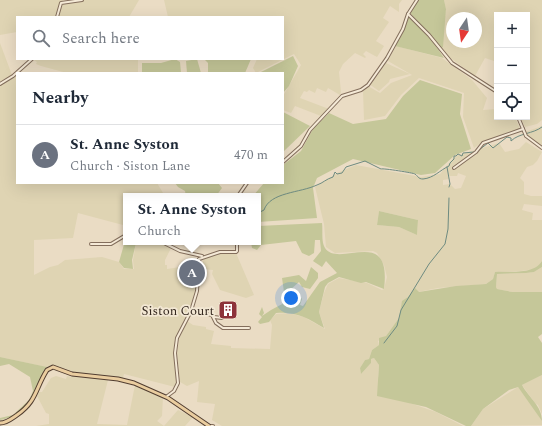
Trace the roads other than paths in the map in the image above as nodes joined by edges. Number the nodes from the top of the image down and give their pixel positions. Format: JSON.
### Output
{"nodes":[{"id":1,"x":82,"y":0,"type":"edge"},
{"id":2,"x":417,"y":0,"type":"edge"},
{"id":3,"x":408,"y":14,"type":"junction"},
{"id":4,"x":57,"y":16,"type":"edge"},
{"id":5,"x":31,"y":60,"type":"edge"},
{"id":6,"x":17,"y":72,"type":"edge"},
{"id":7,"x":16,"y":73,"type":"edge"},
{"id":8,"x":0,"y":84,"type":"edge"},
{"id":9,"x":494,"y":90,"type":"edge"},
{"id":10,"x":519,"y":120,"type":"edge"},
{"id":11,"x":523,"y":129,"type":"junction"},
{"id":12,"x":542,"y":148,"type":"edge"},
{"id":13,"x":284,"y":161,"type":"edge"},
{"id":14,"x":454,"y":168,"type":"dead end"},
{"id":15,"x":246,"y":184,"type":"edge"},
{"id":16,"x":240,"y":193,"type":"edge"},
{"id":17,"x":123,"y":237,"type":"edge"},
{"id":18,"x":91,"y":244,"type":"dead end"},
{"id":19,"x":168,"y":245,"type":"edge"},
{"id":20,"x":237,"y":245,"type":"edge"},
{"id":21,"x":196,"y":254,"type":"junction"},
{"id":22,"x":203,"y":256,"type":"junction"},
{"id":23,"x":198,"y":261,"type":"junction"},
{"id":24,"x":191,"y":311,"type":"junction"},
{"id":25,"x":214,"y":317,"type":"junction"},
{"id":26,"x":222,"y":318,"type":"dead end"},
{"id":27,"x":249,"y":328,"type":"dead end"},
{"id":28,"x":167,"y":397,"type":"junction"},
{"id":29,"x":0,"y":423,"type":"edge"},
{"id":30,"x":211,"y":426,"type":"edge"}],
"edges":[{"from":1,"to":4,"type":"street"},
{"from":2,"to":3,"type":"street"},
{"from":3,"to":9,"type":"street"},
{"from":3,"to":13,"type":"street"},
{"from":5,"to":6,"type":"street"},
{"from":7,"to":8,"type":"street"},
{"from":10,"to":11,"type":"street"},
{"from":11,"to":12,"type":"street"},
{"from":11,"to":14,"type":"street"},
{"from":15,"to":16,"type":"street"},
{"from":17,"to":18,"type":"street"},
{"from":19,"to":21,"type":"street"},
{"from":20,"to":22,"type":"street"},
{"from":21,"to":22,"type":"street"},
{"from":21,"to":23,"type":"street"},
{"from":22,"to":23,"type":"street"},
{"from":23,"to":24,"type":"street"},
{"from":24,"to":25,"type":"street"},
{"from":24,"to":28,"type":"street"},
{"from":25,"to":26,"type":"street"},
{"from":25,"to":27,"type":"street"},
{"from":28,"to":29,"type":"main road"},
{"from":28,"to":30,"type":"main road"}]}
